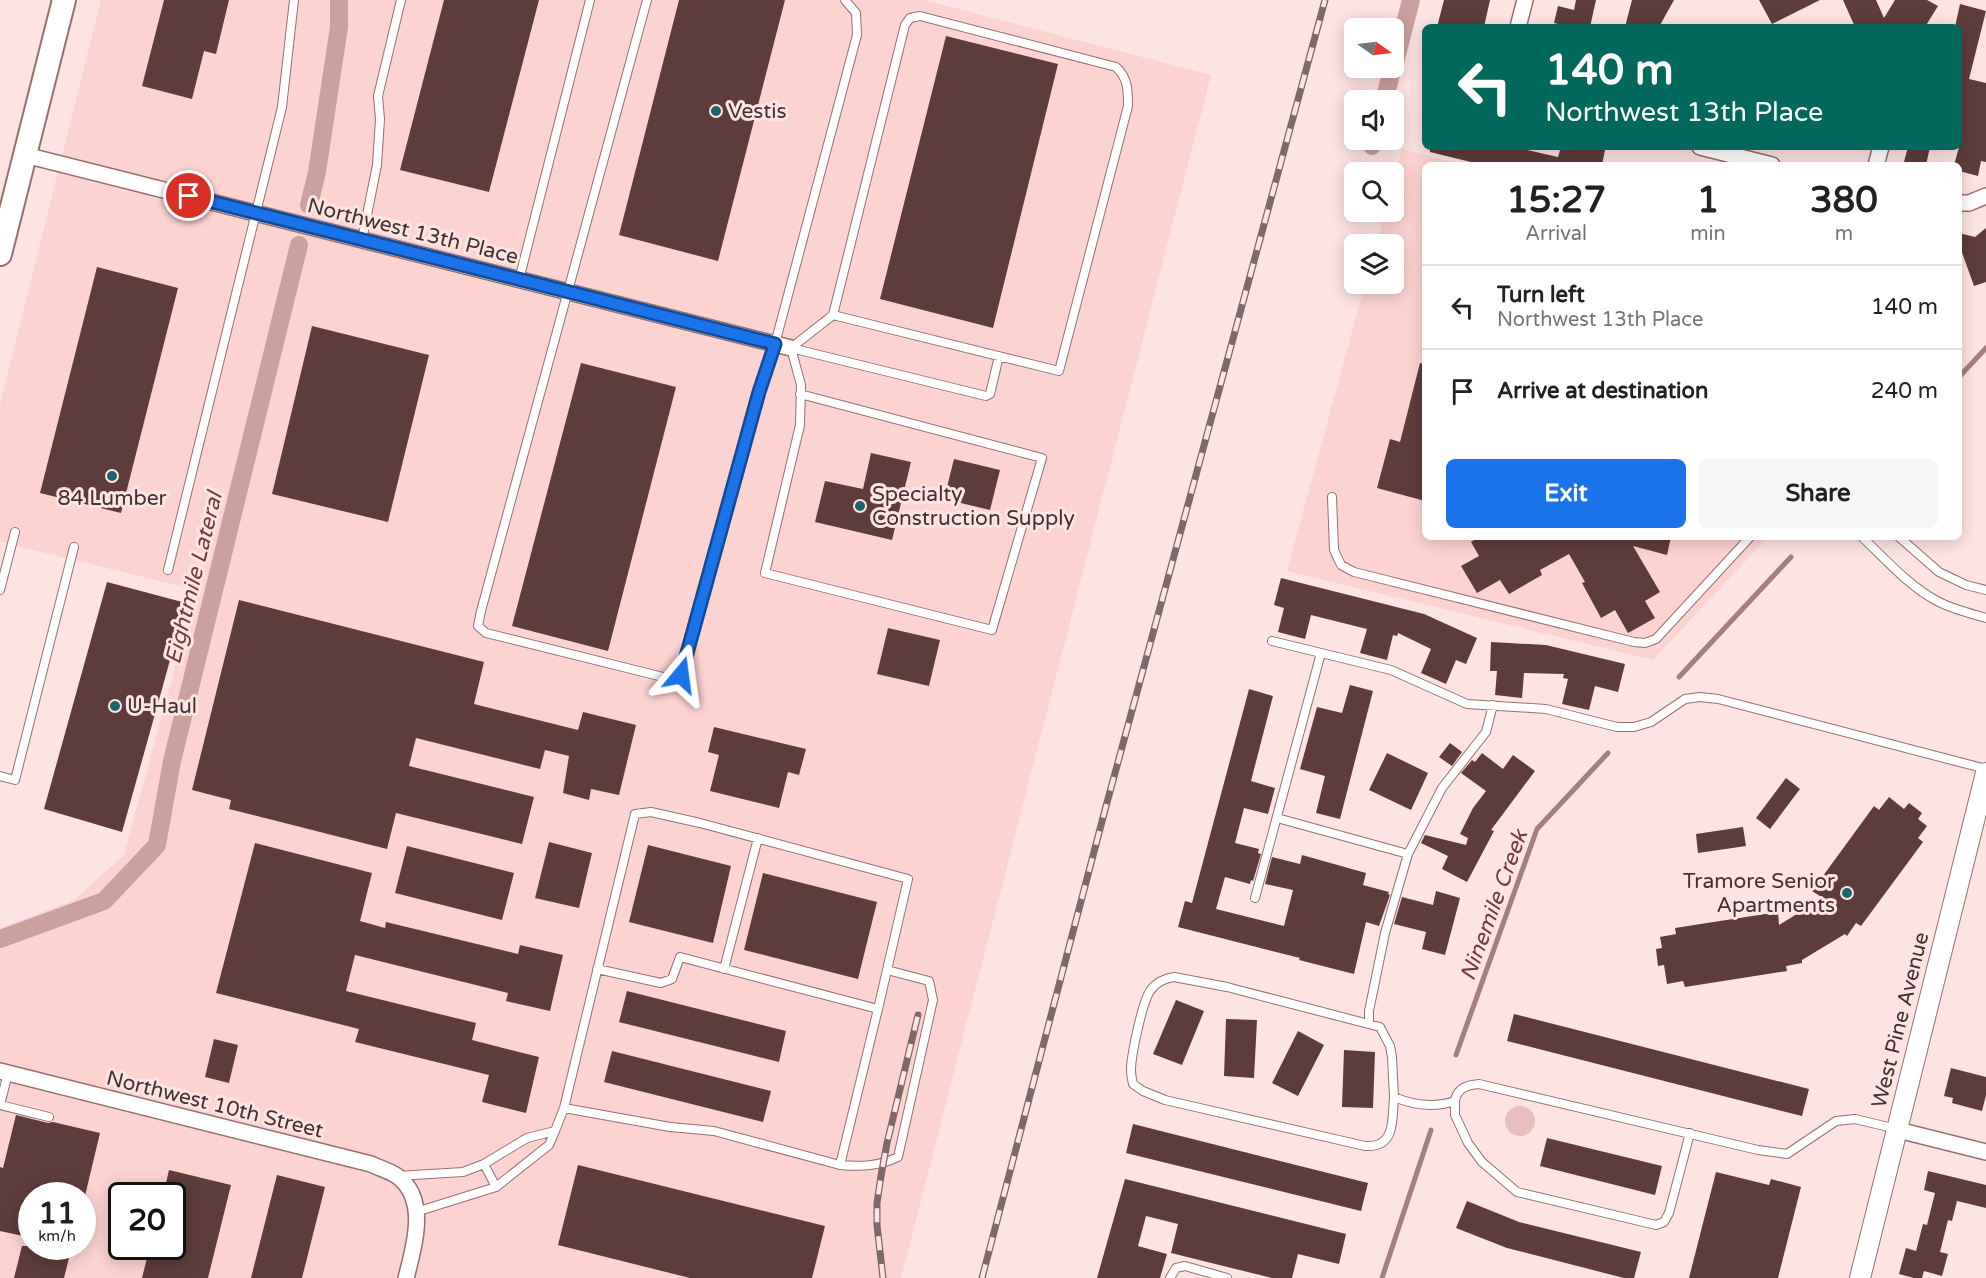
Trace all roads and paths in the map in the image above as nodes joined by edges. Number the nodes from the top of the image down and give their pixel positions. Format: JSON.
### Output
{"nodes":[{"id":1,"x":64,"y":0,"type":"edge"},
{"id":2,"x":294,"y":0,"type":"edge"},
{"id":3,"x":401,"y":0,"type":"edge"},
{"id":4,"x":590,"y":0,"type":"edge"},
{"id":5,"x":647,"y":0,"type":"edge"},
{"id":6,"x":845,"y":0,"type":"edge"},
{"id":7,"x":1526,"y":0,"type":"edge"},
{"id":8,"x":1519,"y":24,"type":"edge"},
{"id":9,"x":1712,"y":150,"type":"edge"},
{"id":10,"x":25,"y":155,"type":"junction"},
{"id":11,"x":1760,"y":162,"type":"edge"},
{"id":12,"x":1986,"y":196,"type":"edge"},
{"id":13,"x":1962,"y":203,"type":"edge"},
{"id":14,"x":256,"y":213,"type":"junction"},
{"id":15,"x":362,"y":240,"type":"junction"},
{"id":16,"x":0,"y":254,"type":"edge"},
{"id":17,"x":519,"y":279,"type":"junction"},
{"id":18,"x":568,"y":292,"type":"junction"},
{"id":19,"x":833,"y":315,"type":"junction"},
{"id":20,"x":775,"y":344,"type":"junction"},
{"id":21,"x":791,"y":348,"type":"junction"},
{"id":22,"x":999,"y":356,"type":"junction"},
{"id":23,"x":800,"y":394,"type":"junction"},
{"id":24,"x":1332,"y":497,"type":"dead end"},
{"id":25,"x":15,"y":532,"type":"dead end"},
{"id":26,"x":1747,"y":540,"type":"edge"},
{"id":27,"x":1865,"y":540,"type":"edge"},
{"id":28,"x":1902,"y":540,"type":"edge"},
{"id":29,"x":74,"y":547,"type":"dead end"},
{"id":30,"x":168,"y":570,"type":"dead end"},
{"id":31,"x":0,"y":590,"type":"edge"},
{"id":32,"x":1986,"y":590,"type":"edge"},
{"id":33,"x":1986,"y":618,"type":"edge"},
{"id":34,"x":1272,"y":641,"type":"dead end"},
{"id":35,"x":1321,"y":653,"type":"junction"},
{"id":36,"x":1493,"y":705,"type":"junction"},
{"id":37,"x":1986,"y":771,"type":"edge"},
{"id":38,"x":0,"y":776,"type":"edge"},
{"id":39,"x":1277,"y":818,"type":"junction"},
{"id":40,"x":758,"y":838,"type":"junction"},
{"id":41,"x":1408,"y":854,"type":"junction"},
{"id":42,"x":1255,"y":897,"type":"dead end"},
{"id":43,"x":597,"y":969,"type":"junction"},
{"id":44,"x":724,"y":969,"type":"junction"},
{"id":45,"x":887,"y":970,"type":"junction"},
{"id":46,"x":878,"y":1010,"type":"junction"},
{"id":47,"x":1369,"y":1024,"type":"junction"},
{"id":48,"x":4,"y":1072,"type":"edge"},
{"id":49,"x":1394,"y":1097,"type":"junction"},
{"id":50,"x":1455,"y":1101,"type":"junction"},
{"id":51,"x":0,"y":1105,"type":"edge"},
{"id":52,"x":564,"y":1108,"type":"junction"},
{"id":53,"x":49,"y":1117,"type":"dead end"},
{"id":54,"x":1898,"y":1130,"type":"junction"},
{"id":55,"x":555,"y":1131,"type":"junction"},
{"id":56,"x":1690,"y":1132,"type":"junction"},
{"id":57,"x":1986,"y":1152,"type":"edge"},
{"id":58,"x":484,"y":1164,"type":"junction"},
{"id":59,"x":840,"y":1165,"type":"junction"},
{"id":60,"x":397,"y":1176,"type":"junction"},
{"id":61,"x":496,"y":1187,"type":"junction"},
{"id":62,"x":416,"y":1212,"type":"junction"},
{"id":63,"x":406,"y":1278,"type":"edge"},
{"id":64,"x":1170,"y":1278,"type":"edge"},
{"id":65,"x":1227,"y":1278,"type":"edge"},
{"id":66,"x":1860,"y":1278,"type":"edge"}],
"edges":[{"from":1,"to":10,"type":"main road"},
{"from":2,"to":14,"type":"lane"},
{"from":3,"to":15,"type":"lane"},
{"from":4,"to":17,"type":"lane"},
{"from":5,"to":18,"type":"lane"},
{"from":6,"to":20,"type":"lane"},
{"from":7,"to":8,"type":"street"},
{"from":9,"to":11,"type":"street"},
{"from":10,"to":14,"type":"street","name":"Northwest 13th Place"},
{"from":10,"to":16,"type":"main road"},
{"from":12,"to":13,"type":"street"},
{"from":14,"to":15,"type":"street","name":"Northwest 13th Place"},
{"from":14,"to":30,"type":"lane"},
{"from":15,"to":17,"type":"street","name":"Northwest 13th Place"},
{"from":17,"to":18,"type":"street","name":"Northwest 13th Place"},
{"from":18,"to":20,"type":"street","name":"Northwest 13th Place"},
{"from":18,"to":20,"type":"lane"},
{"from":19,"to":21,"type":"lane"},
{"from":19,"to":22,"type":"lane"},
{"from":19,"to":22,"type":"lane"},
{"from":20,"to":21,"type":"street","name":"Northwest 13th Place"},
{"from":21,"to":22,"type":"lane"},
{"from":21,"to":23,"type":"lane"},
{"from":23,"to":23,"type":"lane"},
{"from":24,"to":26,"type":"lane"},
{"from":25,"to":31,"type":"lane"},
{"from":27,"to":33,"type":"lane"},
{"from":28,"to":32,"type":"lane"},
{"from":29,"to":38,"type":"lane"},
{"from":34,"to":35,"type":"lane"},
{"from":35,"to":36,"type":"lane"},
{"from":35,"to":39,"type":"lane"},
{"from":36,"to":37,"type":"lane"},
{"from":36,"to":41,"type":"lane"},
{"from":37,"to":54,"type":"street","name":"West Pine Avenue"},
{"from":39,"to":41,"type":"lane"},
{"from":39,"to":42,"type":"lane"},
{"from":40,"to":43,"type":"lane"},
{"from":40,"to":44,"type":"lane"},
{"from":40,"to":45,"type":"lane"},
{"from":41,"to":47,"type":"lane"},
{"from":43,"to":44,"type":"lane"},
{"from":43,"to":52,"type":"lane"},
{"from":44,"to":46,"type":"lane"},
{"from":45,"to":46,"type":"lane"},
{"from":45,"to":59,"type":"lane"},
{"from":46,"to":59,"type":"lane"},
{"from":47,"to":49,"type":"lane"},
{"from":47,"to":49,"type":"lane"},
{"from":48,"to":51,"type":"lane"},
{"from":48,"to":60,"type":"street","name":"Northwest 10th Street"},
{"from":49,"to":50,"type":"lane"},
{"from":50,"to":56,"type":"lane"},
{"from":50,"to":56,"type":"lane"},
{"from":51,"to":53,"type":"lane"},
{"from":52,"to":55,"type":"lane"},
{"from":52,"to":59,"type":"lane"},
{"from":54,"to":56,"type":"lane"},
{"from":54,"to":57,"type":"street"},
{"from":54,"to":66,"type":"street","name":"West Pine Avenue"},
{"from":55,"to":58,"type":"lane"},
{"from":55,"to":61,"type":"lane"},
{"from":58,"to":60,"type":"lane"},
{"from":58,"to":61,"type":"lane"},
{"from":60,"to":62,"type":"street","name":"Northwest 10th Street"},
{"from":61,"to":62,"type":"lane"},
{"from":62,"to":63,"type":"street"},
{"from":64,"to":65,"type":"lane"}]}
